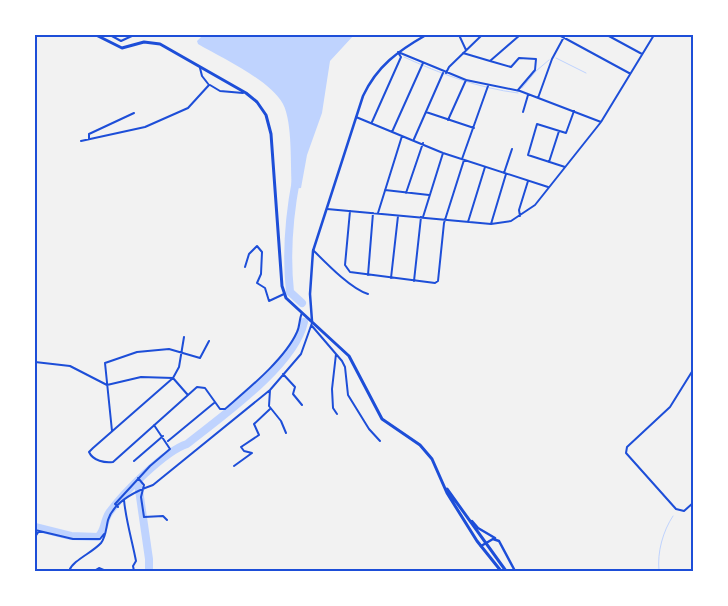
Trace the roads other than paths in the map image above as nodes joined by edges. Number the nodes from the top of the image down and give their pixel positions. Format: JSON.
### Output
{"nodes":[{"id":1,"x":96,"y":35,"type":"edge"},
{"id":2,"x":110,"y":35,"type":"edge"},
{"id":3,"x":134,"y":35,"type":"edge"},
{"id":4,"x":426,"y":35,"type":"edge"},
{"id":5,"x":458,"y":35,"type":"edge"},
{"id":6,"x":482,"y":35,"type":"edge"},
{"id":7,"x":520,"y":35,"type":"edge"},
{"id":8,"x":559,"y":35,"type":"edge"},
{"id":9,"x":607,"y":35,"type":"edge"},
{"id":10,"x":654,"y":35,"type":"edge"},
{"id":11,"x":564,"y":36,"type":"edge"},
{"id":12,"x":466,"y":50,"type":"junction"},
{"id":13,"x":398,"y":52,"type":"junction"},
{"id":14,"x":463,"y":53,"type":"junction"},
{"id":15,"x":642,"y":54,"type":"junction"},
{"id":16,"x":490,"y":61,"type":"junction"},
{"id":17,"x":422,"y":65,"type":"junction"},
{"id":18,"x":200,"y":66,"type":"junction"},
{"id":19,"x":444,"y":73,"type":"junction"},
{"id":20,"x":630,"y":74,"type":"junction"},
{"id":21,"x":465,"y":81,"type":"junction"},
{"id":22,"x":209,"y":85,"type":"junction"},
{"id":23,"x":488,"y":87,"type":"junction"},
{"id":24,"x":518,"y":90,"type":"junction"},
{"id":25,"x":246,"y":93,"type":"junction"},
{"id":26,"x":528,"y":94,"type":"junction"},
{"id":27,"x":538,"y":98,"type":"junction"},
{"id":28,"x":574,"y":111,"type":"junction"},
{"id":29,"x":426,"y":112,"type":"junction"},
{"id":30,"x":523,"y":112,"type":"dead end"},
{"id":31,"x":134,"y":114,"type":"dead end"},
{"id":32,"x":356,"y":117,"type":"junction"},
{"id":33,"x":448,"y":120,"type":"junction"},
{"id":34,"x":601,"y":122,"type":"junction"},
{"id":35,"x":372,"y":123,"type":"junction"},
{"id":36,"x":474,"y":128,"type":"junction"},
{"id":37,"x":558,"y":131,"type":"junction"},
{"id":38,"x":392,"y":132,"type":"junction"},
{"id":39,"x":402,"y":136,"type":"junction"},
{"id":40,"x":89,"y":139,"type":"junction"},
{"id":41,"x":414,"y":139,"type":"junction"},
{"id":42,"x":81,"y":142,"type":"dead end"},
{"id":43,"x":422,"y":143,"type":"junction"},
{"id":44,"x":512,"y":149,"type":"dead end"},
{"id":45,"x":443,"y":153,"type":"junction"},
{"id":46,"x":463,"y":160,"type":"junction"},
{"id":47,"x":549,"y":162,"type":"junction"},
{"id":48,"x":486,"y":167,"type":"junction"},
{"id":49,"x":565,"y":167,"type":"junction"},
{"id":50,"x":505,"y":173,"type":"junction"},
{"id":51,"x":528,"y":181,"type":"junction"},
{"id":52,"x":548,"y":187,"type":"junction"},
{"id":53,"x":385,"y":190,"type":"junction"},
{"id":54,"x":406,"y":193,"type":"junction"},
{"id":55,"x":429,"y":195,"type":"junction"},
{"id":56,"x":327,"y":209,"type":"junction"},
{"id":57,"x":350,"y":211,"type":"junction"},
{"id":58,"x":373,"y":213,"type":"junction"},
{"id":59,"x":378,"y":213,"type":"junction"},
{"id":60,"x":398,"y":215,"type":"junction"},
{"id":61,"x":520,"y":216,"type":"junction"},
{"id":62,"x":422,"y":217,"type":"junction"},
{"id":63,"x":446,"y":220,"type":"junction"},
{"id":64,"x":468,"y":222,"type":"junction"},
{"id":65,"x":491,"y":224,"type":"junction"},
{"id":66,"x":314,"y":250,"type":"junction"},
{"id":67,"x":245,"y":267,"type":"dead end"},
{"id":68,"x":368,"y":275,"type":"junction"},
{"id":69,"x":391,"y":278,"type":"junction"},
{"id":70,"x":414,"y":281,"type":"junction"},
{"id":71,"x":284,"y":294,"type":"junction"},
{"id":72,"x":368,"y":294,"type":"dead end"},
{"id":73,"x":302,"y":313,"type":"junction"},
{"id":74,"x":312,"y":321,"type":"junction"},
{"id":75,"x":312,"y":326,"type":"junction"},
{"id":76,"x":184,"y":337,"type":"dead end"},
{"id":77,"x":209,"y":341,"type":"dead end"},
{"id":78,"x":181,"y":352,"type":"junction"},
{"id":79,"x":336,"y":354,"type":"junction"},
{"id":80,"x":35,"y":362,"type":"edge"},
{"id":81,"x":693,"y":370,"type":"edge"},
{"id":82,"x":283,"y":374,"type":"junction"},
{"id":83,"x":173,"y":378,"type":"junction"},
{"id":84,"x":107,"y":385,"type":"junction"},
{"id":85,"x":270,"y":390,"type":"junction"},
{"id":86,"x":188,"y":395,"type":"junction"},
{"id":87,"x":214,"y":402,"type":"junction"},
{"id":88,"x":302,"y":405,"type":"dead end"},
{"id":89,"x":270,"y":409,"type":"junction"},
{"id":90,"x":337,"y":414,"type":"dead end"},
{"id":91,"x":154,"y":425,"type":"junction"},
{"id":92,"x":112,"y":431,"type":"junction"},
{"id":93,"x":286,"y":432,"type":"dead end"},
{"id":94,"x":163,"y":436,"type":"junction"},
{"id":95,"x":380,"y":441,"type":"dead end"},
{"id":96,"x":167,"y":442,"type":"junction"},
{"id":97,"x":134,"y":461,"type":"dead end"},
{"id":98,"x":234,"y":466,"type":"dead end"},
{"id":99,"x":138,"y":478,"type":"junction"},
{"id":100,"x":442,"y":482,"type":"junction"},
{"id":101,"x":144,"y":488,"type":"junction"},
{"id":102,"x":126,"y":492,"type":"junction"},
{"id":103,"x":129,"y":495,"type":"junction"},
{"id":104,"x":121,"y":497,"type":"junction"},
{"id":105,"x":124,"y":500,"type":"junction"},
{"id":106,"x":693,"y":503,"type":"edge"},
{"id":107,"x":118,"y":507,"type":"junction"},
{"id":108,"x":459,"y":507,"type":"junction"},
{"id":109,"x":167,"y":520,"type":"dead end"},
{"id":110,"x":35,"y":530,"type":"edge"},
{"id":111,"x":39,"y":531,"type":"junction"},
{"id":112,"x":106,"y":532,"type":"junction"},
{"id":113,"x":35,"y":537,"type":"edge"},
{"id":114,"x":495,"y":538,"type":"junction"},
{"id":115,"x":485,"y":543,"type":"junction"},
{"id":116,"x":481,"y":546,"type":"junction"},
{"id":117,"x":69,"y":571,"type":"edge"},
{"id":118,"x":94,"y":571,"type":"edge"},
{"id":119,"x":106,"y":571,"type":"edge"},
{"id":120,"x":134,"y":571,"type":"edge"},
{"id":121,"x":501,"y":571,"type":"edge"},
{"id":122,"x":506,"y":571,"type":"edge"},
{"id":123,"x":515,"y":571,"type":"edge"}],
"edges":[{"from":1,"to":18,"type":"main road"},
{"from":2,"to":3,"type":"street"},
{"from":4,"to":13,"type":"street"},
{"from":5,"to":12,"type":"street"},
{"from":6,"to":12,"type":"street"},
{"from":7,"to":16,"type":"street"},
{"from":8,"to":11,"type":"street"},
{"from":9,"to":15,"type":"street"},
{"from":10,"to":15,"type":"street"},
{"from":11,"to":20,"type":"street"},
{"from":11,"to":27,"type":"street"},
{"from":12,"to":14,"type":"street"},
{"from":13,"to":17,"type":"street"},
{"from":13,"to":32,"type":"street"},
{"from":13,"to":35,"type":"street"},
{"from":14,"to":16,"type":"street"},
{"from":14,"to":19,"type":"street"},
{"from":15,"to":20,"type":"street"},
{"from":16,"to":24,"type":"street"},
{"from":17,"to":19,"type":"street"},
{"from":17,"to":38,"type":"street"},
{"from":18,"to":22,"type":"street"},
{"from":18,"to":25,"type":"main road"},
{"from":19,"to":21,"type":"street"},
{"from":19,"to":29,"type":"street"},
{"from":20,"to":34,"type":"street"},
{"from":21,"to":23,"type":"street"},
{"from":21,"to":33,"type":"street"},
{"from":22,"to":25,"type":"street"},
{"from":22,"to":40,"type":"street"},
{"from":23,"to":24,"type":"street"},
{"from":23,"to":36,"type":"street"},
{"from":24,"to":26,"type":"street"},
{"from":25,"to":71,"type":"main road"},
{"from":26,"to":27,"type":"street"},
{"from":26,"to":30,"type":"street"},
{"from":27,"to":28,"type":"street"},
{"from":28,"to":34,"type":"street"},
{"from":28,"to":37,"type":"street"},
{"from":29,"to":33,"type":"street"},
{"from":29,"to":41,"type":"street"},
{"from":31,"to":40,"type":"street"},
{"from":32,"to":35,"type":"street"},
{"from":32,"to":56,"type":"street"},
{"from":33,"to":36,"type":"street"},
{"from":34,"to":49,"type":"street"},
{"from":35,"to":38,"type":"street"},
{"from":36,"to":46,"type":"street"},
{"from":37,"to":47,"type":"street"},
{"from":37,"to":47,"type":"street"},
{"from":38,"to":39,"type":"street"},
{"from":39,"to":41,"type":"street"},
{"from":39,"to":53,"type":"street"},
{"from":40,"to":42,"type":"street"},
{"from":41,"to":43,"type":"street"},
{"from":43,"to":45,"type":"street"},
{"from":43,"to":54,"type":"street"},
{"from":44,"to":50,"type":"street"},
{"from":45,"to":46,"type":"street"},
{"from":45,"to":55,"type":"street"},
{"from":46,"to":48,"type":"street"},
{"from":46,"to":63,"type":"street"},
{"from":47,"to":49,"type":"street"},
{"from":48,"to":50,"type":"street"},
{"from":48,"to":64,"type":"street"},
{"from":49,"to":52,"type":"street"},
{"from":50,"to":51,"type":"street"},
{"from":50,"to":65,"type":"street"},
{"from":51,"to":52,"type":"street"},
{"from":51,"to":61,"type":"street"},
{"from":52,"to":61,"type":"street"},
{"from":53,"to":54,"type":"street"},
{"from":53,"to":59,"type":"street"},
{"from":54,"to":55,"type":"street"},
{"from":55,"to":62,"type":"street"},
{"from":56,"to":57,"type":"street"},
{"from":56,"to":66,"type":"street"},
{"from":57,"to":58,"type":"street"},
{"from":57,"to":68,"type":"street"},
{"from":58,"to":59,"type":"street"},
{"from":58,"to":68,"type":"street"},
{"from":59,"to":60,"type":"street"},
{"from":60,"to":62,"type":"street"},
{"from":60,"to":69,"type":"street"},
{"from":61,"to":65,"type":"street"},
{"from":62,"to":63,"type":"street"},
{"from":62,"to":70,"type":"street"},
{"from":63,"to":64,"type":"street"},
{"from":63,"to":70,"type":"street"},
{"from":64,"to":65,"type":"street"},
{"from":66,"to":72,"type":"street"},
{"from":66,"to":74,"type":"street"},
{"from":67,"to":71,"type":"street"},
{"from":68,"to":69,"type":"street"},
{"from":69,"to":70,"type":"street"},
{"from":71,"to":73,"type":"main road"},
{"from":73,"to":74,"type":"main road"},
{"from":73,"to":87,"type":"street"},
{"from":74,"to":75,"type":"street"},
{"from":74,"to":100,"type":"main road"},
{"from":75,"to":79,"type":"street"},
{"from":75,"to":82,"type":"street"},
{"from":76,"to":78,"type":"street"},
{"from":77,"to":78,"type":"street"},
{"from":78,"to":83,"type":"street"},
{"from":78,"to":84,"type":"street"},
{"from":79,"to":90,"type":"street"},
{"from":79,"to":95,"type":"street"},
{"from":80,"to":84,"type":"street"},
{"from":81,"to":106,"type":"street"},
{"from":82,"to":85,"type":"street"},
{"from":82,"to":88,"type":"street"},
{"from":83,"to":84,"type":"street"},
{"from":83,"to":86,"type":"street"},
{"from":83,"to":92,"type":"street"},
{"from":84,"to":92,"type":"street"},
{"from":85,"to":89,"type":"street"},
{"from":85,"to":101,"type":"street"},
{"from":86,"to":87,"type":"street"},
{"from":86,"to":91,"type":"street"},
{"from":87,"to":96,"type":"street"},
{"from":89,"to":93,"type":"street"},
{"from":89,"to":98,"type":"street"},
{"from":91,"to":92,"type":"street"},
{"from":91,"to":94,"type":"street"},
{"from":94,"to":96,"type":"street"},
{"from":94,"to":97,"type":"street"},
{"from":96,"to":99,"type":"street"},
{"from":99,"to":101,"type":"street"},
{"from":99,"to":102,"type":"street"},
{"from":100,"to":108,"type":"main road"},
{"from":100,"to":116,"type":"main road"},
{"from":101,"to":103,"type":"street"},
{"from":101,"to":109,"type":"street"},
{"from":102,"to":103,"type":"street"},
{"from":102,"to":104,"type":"street"},
{"from":103,"to":105,"type":"street"},
{"from":104,"to":105,"type":"street"},
{"from":104,"to":107,"type":"street"},
{"from":105,"to":107,"type":"street"},
{"from":105,"to":120,"type":"street"},
{"from":107,"to":112,"type":"street"},
{"from":108,"to":114,"type":"street"},
{"from":108,"to":115,"type":"main road"},
{"from":110,"to":111,"type":"street"},
{"from":111,"to":112,"type":"street"},
{"from":111,"to":113,"type":"street"},
{"from":112,"to":117,"type":"street"},
{"from":114,"to":115,"type":"street"},
{"from":114,"to":123,"type":"street"},
{"from":115,"to":116,"type":"street"},
{"from":115,"to":122,"type":"main road"},
{"from":116,"to":121,"type":"main road"},
{"from":118,"to":119,"type":"street"}]}
